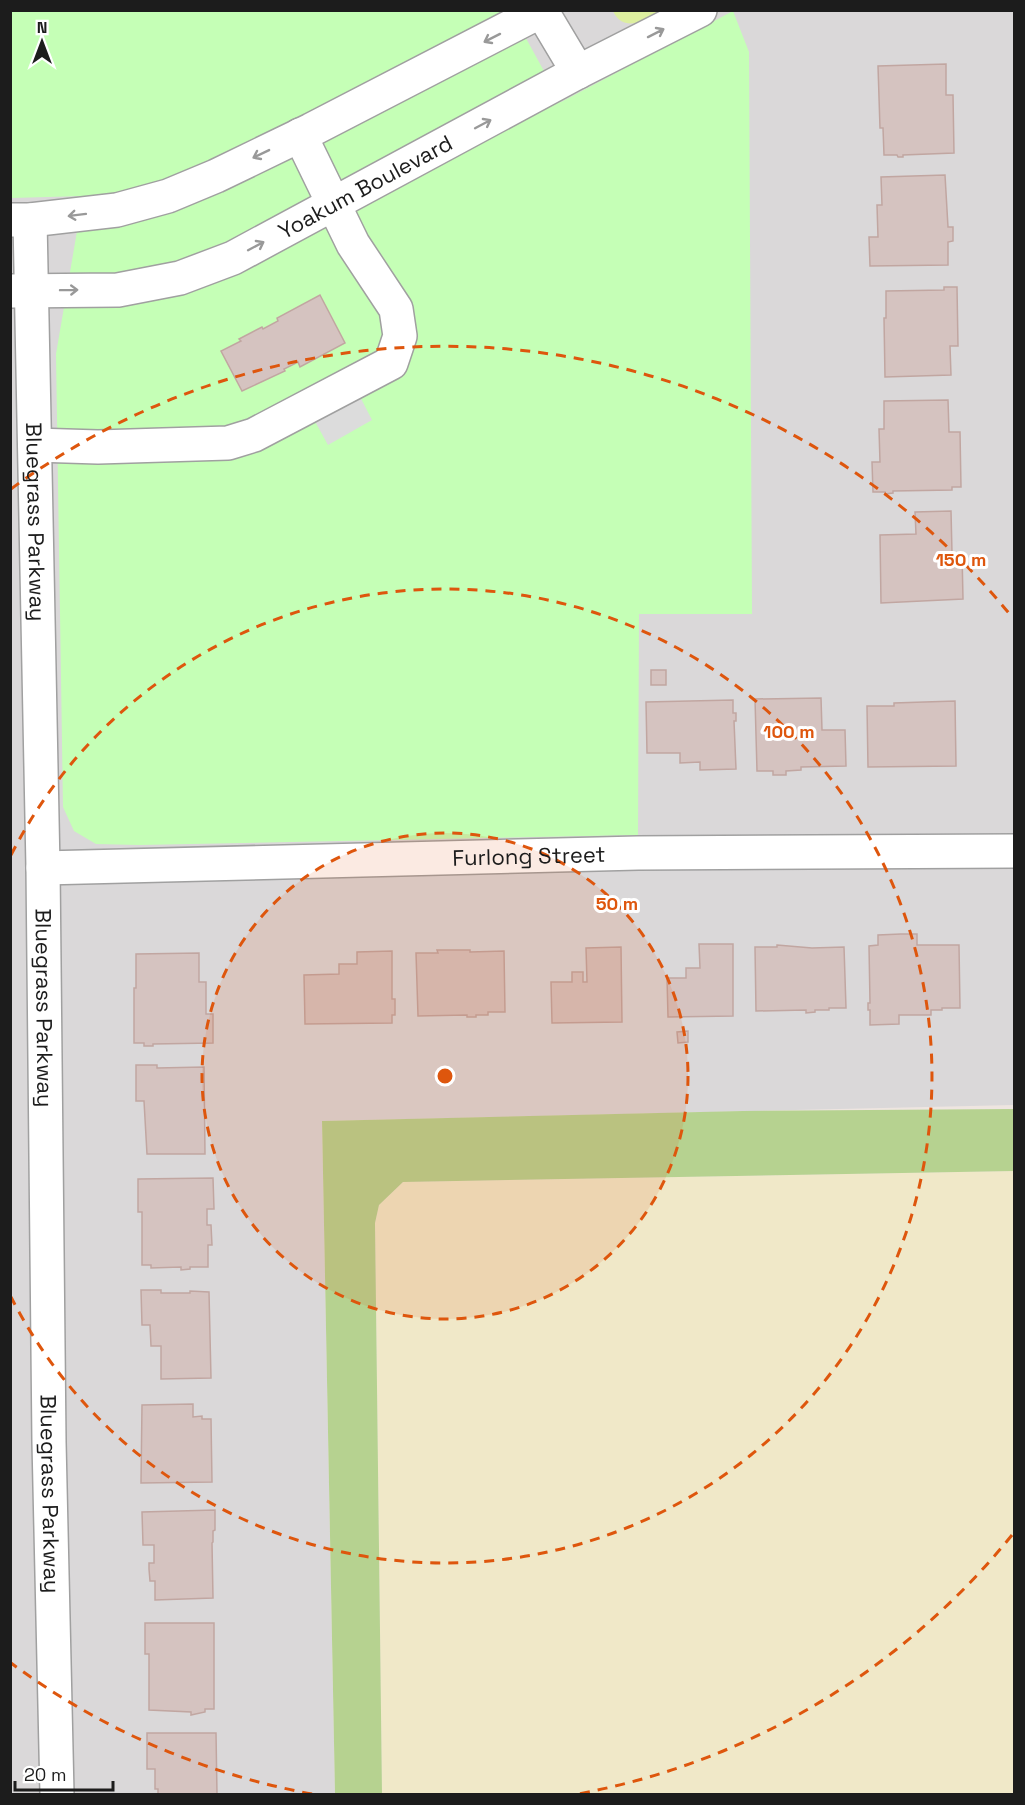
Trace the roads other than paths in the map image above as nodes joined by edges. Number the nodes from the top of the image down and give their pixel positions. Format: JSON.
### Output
{"nodes":[{"id":1,"x":700,"y":10,"type":"edge"},
{"id":2,"x":542,"y":11,"type":"edge"},
{"id":3,"x":579,"y":72,"type":"junction"},
{"id":4,"x":300,"y":135,"type":"junction"},
{"id":5,"x":334,"y":205,"type":"junction"},
{"id":6,"x":20,"y":220,"type":"edge"},
{"id":7,"x":21,"y":291,"type":"edge"},
{"id":8,"x":35,"y":445,"type":"junction"},
{"id":9,"x":1014,"y":851,"type":"edge"},
{"id":10,"x":43,"y":868,"type":"junction"},
{"id":11,"x":57,"y":1794,"type":"edge"}],
"edges":[{"from":3,"to":1,"type":"street","name":"Yoakum Boulevard","one_way":true},
{"from":2,"to":3,"type":"street"},
{"from":2,"to":4,"type":"street","one_way":true},
{"from":5,"to":3,"type":"street","name":"Yoakum Boulevard","one_way":true},
{"from":4,"to":5,"type":"street"},
{"from":4,"to":6,"type":"street","one_way":true},
{"from":7,"to":5,"type":"street","name":"Yoakum Boulevard","one_way":true},
{"from":5,"to":8,"type":"street"},
{"from":6,"to":7,"type":"street","name":"Bluegrass Parkway"},
{"from":7,"to":8,"type":"street","name":"Bluegrass Parkway"},
{"from":8,"to":10,"type":"street","name":"Bluegrass Parkway"},
{"from":9,"to":10,"type":"street","name":"Furlong Street"},
{"from":10,"to":11,"type":"street","name":"Bluegrass Parkway"}]}
